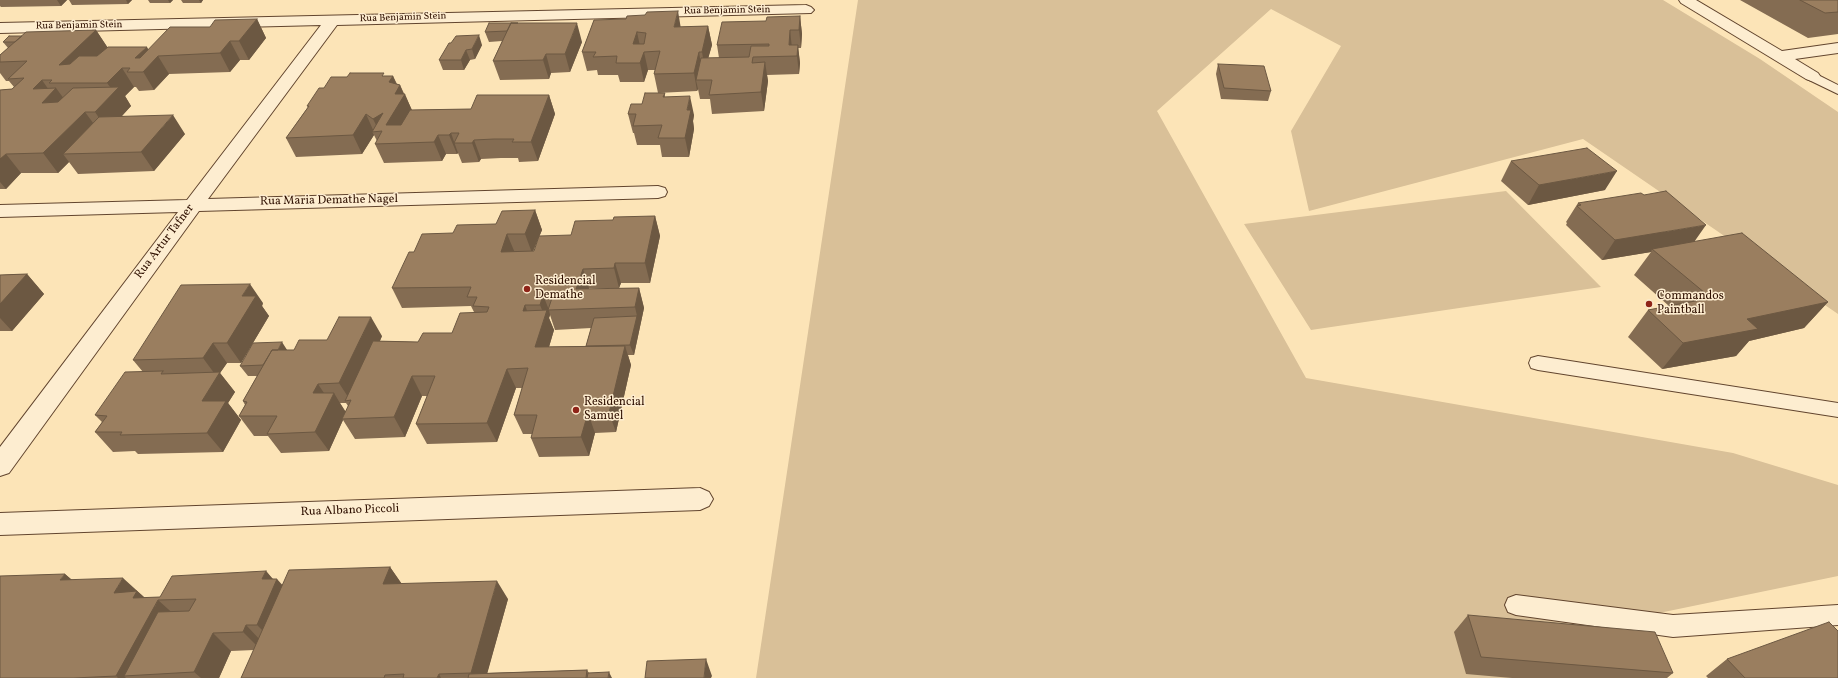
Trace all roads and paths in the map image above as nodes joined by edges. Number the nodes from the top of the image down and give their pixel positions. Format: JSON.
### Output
{"nodes":[{"id":1,"x":1686,"y":0,"type":"edge"},
{"id":2,"x":714,"y":6,"type":"edge"},
{"id":3,"x":806,"y":10,"type":"dead end"},
{"id":4,"x":333,"y":20,"type":"junction"},
{"id":5,"x":0,"y":28,"type":"edge"},
{"id":6,"x":1838,"y":48,"type":"edge"},
{"id":7,"x":1781,"y":56,"type":"junction"},
{"id":8,"x":1812,"y":76,"type":"joint"},
{"id":9,"x":1838,"y":90,"type":"edge"},
{"id":10,"x":658,"y":192,"type":"dead end"},
{"id":11,"x":194,"y":204,"type":"junction"},
{"id":12,"x":0,"y":211,"type":"edge"},
{"id":13,"x":1538,"y":363,"type":"dead end"},
{"id":14,"x":1838,"y":410,"type":"edge"},
{"id":15,"x":0,"y":466,"type":"edge"},
{"id":16,"x":700,"y":499,"type":"dead end"},
{"id":17,"x":0,"y":524,"type":"edge"},
{"id":18,"x":1516,"y":605,"type":"dead end"},
{"id":19,"x":1838,"y":615,"type":"edge"}],
"edges":[{"from":1,"to":7,"type":"street"},
{"from":2,"to":3,"type":"street","name":"Rua Benjamin Stein"},
{"from":2,"to":4,"type":"street","name":"Rua Benjamin Stein"},
{"from":4,"to":5,"type":"street","name":"Rua Benjamin Stein"},
{"from":4,"to":11,"type":"street","name":"Rua Artur Tafner"},
{"from":6,"to":7,"type":"street"},
{"from":7,"to":8,"type":"street"},
{"from":8,"to":9,"type":"lane"},
{"from":10,"to":11,"type":"street","name":"Rua Maria Demathe Nagel"},
{"from":11,"to":12,"type":"street","name":"Rua Maria Demathe Nagel"},
{"from":11,"to":15,"type":"street","name":"Rua Artur Tafner"},
{"from":13,"to":14,"type":"lane"},
{"from":16,"to":17,"type":"street","name":"Rua Albano Piccoli"},
{"from":18,"to":19,"type":"lane"}]}
